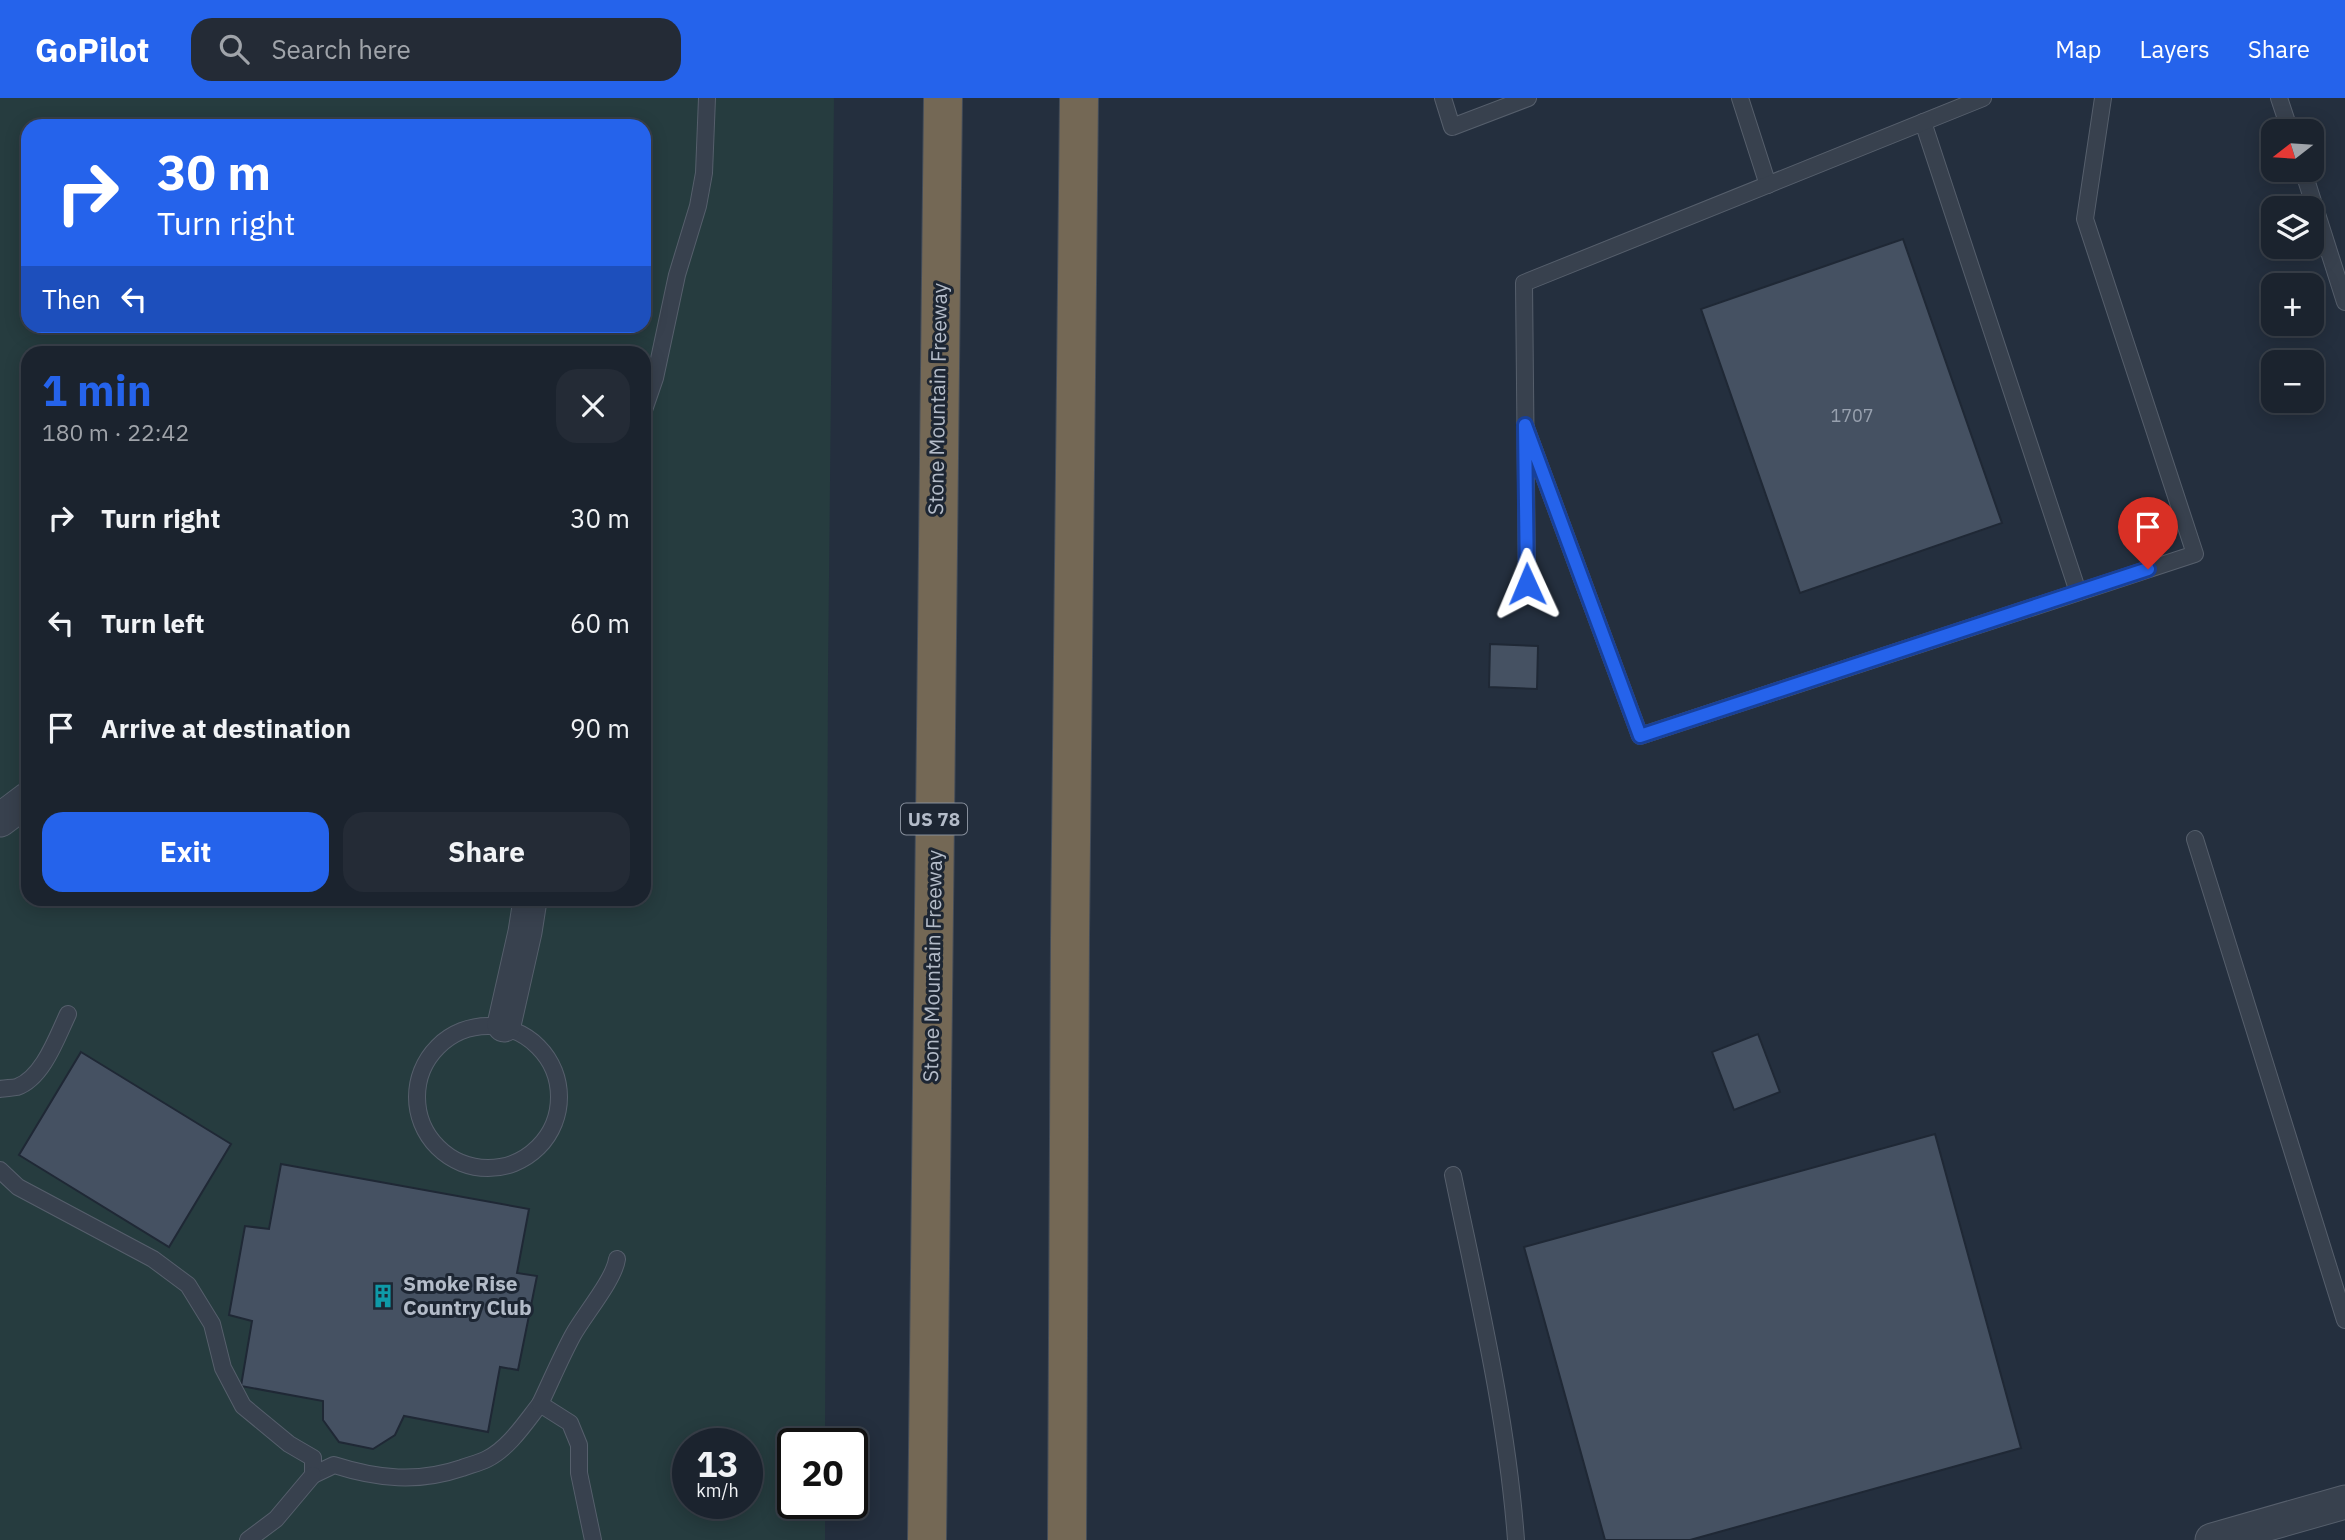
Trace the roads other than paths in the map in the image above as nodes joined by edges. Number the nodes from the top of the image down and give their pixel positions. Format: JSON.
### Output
{"nodes":[{"id":1,"x":707,"y":98,"type":"edge"},
{"id":2,"x":943,"y":98,"type":"edge"},
{"id":3,"x":1079,"y":98,"type":"edge"},
{"id":4,"x":1443,"y":98,"type":"edge"},
{"id":5,"x":1528,"y":98,"type":"edge"},
{"id":6,"x":1740,"y":98,"type":"edge"},
{"id":7,"x":1983,"y":98,"type":"edge"},
{"id":8,"x":2103,"y":98,"type":"edge"},
{"id":9,"x":2279,"y":98,"type":"edge"},
{"id":10,"x":2286,"y":119,"type":"edge"},
{"id":11,"x":1923,"y":122,"type":"junction"},
{"id":12,"x":2306,"y":182,"type":"edge"},
{"id":13,"x":1768,"y":185,"type":"junction"},
{"id":14,"x":2345,"y":302,"type":"edge"},
{"id":15,"x":651,"y":390,"type":"edge"},
{"id":16,"x":1525,"y":425,"type":"junction"},
{"id":17,"x":1527,"y":584,"type":"dead end"},
{"id":18,"x":2078,"y":592,"type":"junction"},
{"id":19,"x":21,"y":804,"type":"edge"},
{"id":20,"x":0,"y":820,"type":"edge"},
{"id":21,"x":2195,"y":839,"type":"dead end"},
{"id":22,"x":529,"y":906,"type":"edge"},
{"id":23,"x":68,"y":1014,"type":"dead end"},
{"id":24,"x":504,"y":1025,"type":"junction"},
{"id":25,"x":0,"y":1089,"type":"edge"},
{"id":26,"x":0,"y":1170,"type":"edge"},
{"id":27,"x":1452,"y":1175,"type":"dead end"},
{"id":28,"x":617,"y":1259,"type":"dead end"},
{"id":29,"x":2345,"y":1320,"type":"edge"},
{"id":30,"x":540,"y":1404,"type":"junction"},
{"id":31,"x":313,"y":1475,"type":"junction"},
{"id":32,"x":2345,"y":1502,"type":"edge"},
{"id":33,"x":248,"y":1540,"type":"edge"},
{"id":34,"x":593,"y":1540,"type":"edge"},
{"id":35,"x":927,"y":1540,"type":"edge"},
{"id":36,"x":1067,"y":1540,"type":"edge"},
{"id":37,"x":1516,"y":1540,"type":"edge"},
{"id":38,"x":2212,"y":1540,"type":"edge"}],
"edges":[{"from":1,"to":15,"type":"lane"},
{"from":2,"to":35,"type":"highway","name":"Stone Mountain Freeway","number":"US 78"},
{"from":3,"to":36,"type":"highway"},
{"from":4,"to":5,"type":"lane"},
{"from":6,"to":13,"type":"lane"},
{"from":7,"to":11,"type":"lane"},
{"from":8,"to":18,"type":"lane"},
{"from":9,"to":10,"type":"lane"},
{"from":11,"to":13,"type":"lane"},
{"from":11,"to":18,"type":"lane"},
{"from":12,"to":14,"type":"lane"},
{"from":13,"to":16,"type":"lane"},
{"from":16,"to":17,"type":"lane"},
{"from":16,"to":18,"type":"lane"},
{"from":19,"to":20,"type":"street"},
{"from":21,"to":29,"type":"lane"},
{"from":22,"to":24,"type":"street"},
{"from":23,"to":25,"type":"lane"},
{"from":24,"to":24,"type":"lane"},
{"from":26,"to":31,"type":"lane"},
{"from":27,"to":37,"type":"lane"},
{"from":28,"to":30,"type":"lane"},
{"from":30,"to":31,"type":"lane"},
{"from":30,"to":34,"type":"lane"},
{"from":31,"to":33,"type":"lane"},
{"from":32,"to":38,"type":"street"}]}
